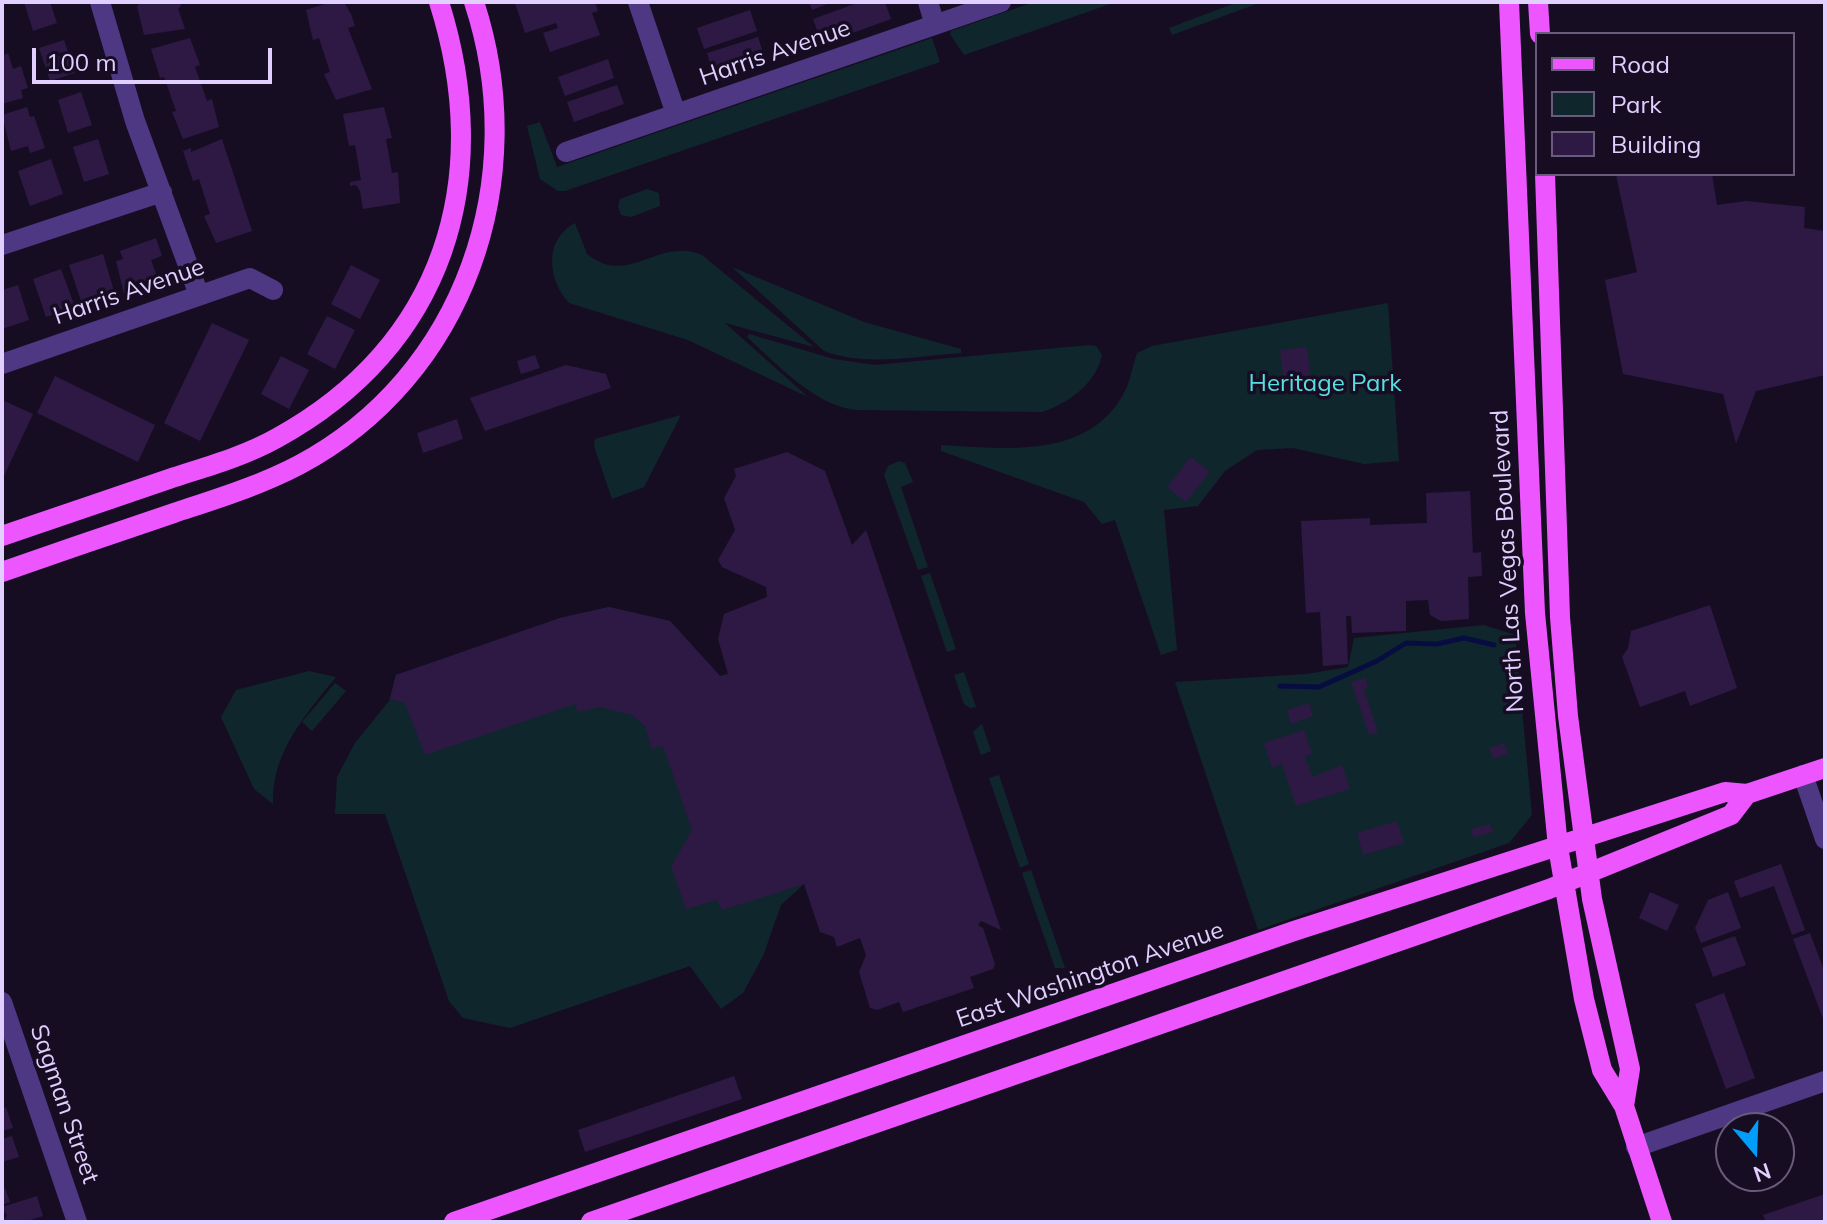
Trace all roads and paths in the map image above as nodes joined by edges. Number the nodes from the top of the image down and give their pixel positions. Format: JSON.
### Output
{"nodes":[{"id":1,"x":100,"y":2,"type":"edge"},
{"id":2,"x":439,"y":2,"type":"edge"},
{"id":3,"x":474,"y":2,"type":"edge"},
{"id":4,"x":638,"y":2,"type":"edge"},
{"id":5,"x":928,"y":2,"type":"edge"},
{"id":6,"x":1001,"y":2,"type":"edge"},
{"id":7,"x":1509,"y":2,"type":"edge"},
{"id":8,"x":1538,"y":2,"type":"edge"},
{"id":9,"x":935,"y":25,"type":"junction"},
{"id":10,"x":1540,"y":32,"type":"edge"},
{"id":11,"x":676,"y":114,"type":"junction"},
{"id":12,"x":566,"y":152,"type":"dead end"},
{"id":13,"x":1535,"y":174,"type":"edge"},
{"id":14,"x":1514,"y":176,"type":"junction"},
{"id":15,"x":1545,"y":176,"type":"edge"},
{"id":16,"x":162,"y":192,"type":"junction"},
{"id":17,"x":2,"y":245,"type":"edge"},
{"id":18,"x":273,"y":290,"type":"dead end"},
{"id":19,"x":199,"y":295,"type":"junction"},
{"id":20,"x":2,"y":364,"type":"edge"},
{"id":21,"x":1556,"y":473,"type":"junction"},
{"id":22,"x":1528,"y":474,"type":"junction"},
{"id":23,"x":55,"y":518,"type":"junction"},
{"id":24,"x":29,"y":527,"type":"junction"},
{"id":25,"x":2,"y":536,"type":"edge"},
{"id":26,"x":67,"y":549,"type":"junction"},
{"id":27,"x":40,"y":558,"type":"junction"},
{"id":28,"x":2,"y":572,"type":"edge"},
{"id":29,"x":1825,"y":768,"type":"edge"},
{"id":30,"x":1803,"y":775,"type":"junction"},
{"id":31,"x":1747,"y":794,"type":"junction"},
{"id":32,"x":1584,"y":839,"type":"junction"},
{"id":33,"x":1825,"y":839,"type":"edge"},
{"id":34,"x":1558,"y":847,"type":"junction"},
{"id":35,"x":1589,"y":874,"type":"junction"},
{"id":36,"x":1563,"y":884,"type":"junction"},
{"id":37,"x":2,"y":1002,"type":"edge"},
{"id":38,"x":1825,"y":1081,"type":"edge"},
{"id":39,"x":1624,"y":1106,"type":"junction"},
{"id":40,"x":1636,"y":1147,"type":"junction"},
{"id":41,"x":77,"y":1222,"type":"edge"},
{"id":42,"x":454,"y":1222,"type":"edge"},
{"id":43,"x":591,"y":1222,"type":"edge"},
{"id":44,"x":1662,"y":1222,"type":"edge"}],
"edges":[{"from":1,"to":16,"type":"street"},
{"from":2,"to":23,"type":"main road"},
{"from":3,"to":26,"type":"main road"},
{"from":4,"to":11,"type":"street"},
{"from":5,"to":9,"type":"street"},
{"from":6,"to":9,"type":"street","name":"Harris Avenue"},
{"from":7,"to":14,"type":"main road","name":"North Las Vegas Boulevard"},
{"from":8,"to":10,"type":"main road"},
{"from":9,"to":11,"type":"street","name":"Harris Avenue"},
{"from":11,"to":12,"type":"street","name":"Harris Avenue"},
{"from":13,"to":14,"type":"main road"},
{"from":14,"to":22,"type":"main road","name":"North Las Vegas Boulevard"},
{"from":15,"to":21,"type":"main road","name":"North Las Vegas Boulevard"},
{"from":16,"to":17,"type":"street"},
{"from":16,"to":19,"type":"street"},
{"from":18,"to":19,"type":"street","name":"Harris Avenue"},
{"from":19,"to":20,"type":"street","name":"Harris Avenue"},
{"from":21,"to":22,"type":"main road"},
{"from":21,"to":32,"type":"main road","name":"North Las Vegas Boulevard"},
{"from":22,"to":34,"type":"main road","name":"North Las Vegas Boulevard"},
{"from":23,"to":24,"type":"main road"},
{"from":23,"to":26,"type":"main road"},
{"from":24,"to":25,"type":"main road"},
{"from":24,"to":27,"type":"main road"},
{"from":26,"to":27,"type":"main road"},
{"from":27,"to":28,"type":"main road"},
{"from":29,"to":30,"type":"main road","name":"East Washington Avenue"},
{"from":30,"to":31,"type":"main road","name":"East Washington Avenue"},
{"from":30,"to":33,"type":"street"},
{"from":31,"to":32,"type":"main road","name":"East Washington Avenue"},
{"from":31,"to":35,"type":"main road","name":"East Washington Avenue"},
{"from":32,"to":34,"type":"main road","name":"East Washington Avenue"},
{"from":32,"to":35,"type":"main road","name":"North Las Vegas Boulevard"},
{"from":34,"to":36,"type":"main road","name":"North Las Vegas Boulevard"},
{"from":34,"to":42,"type":"main road","name":"East Washington Avenue"},
{"from":35,"to":36,"type":"main road","name":"East Washington Avenue"},
{"from":35,"to":39,"type":"main road","name":"North Las Vegas Boulevard"},
{"from":36,"to":39,"type":"main road","name":"North Las Vegas Boulevard"},
{"from":36,"to":43,"type":"main road","name":"East Washington Avenue"},
{"from":37,"to":41,"type":"street","name":"Sagman Street"},
{"from":38,"to":40,"type":"street"},
{"from":39,"to":40,"type":"main road","name":"North Las Vegas Boulevard"},
{"from":40,"to":44,"type":"main road","name":"North Las Vegas Boulevard"}]}
